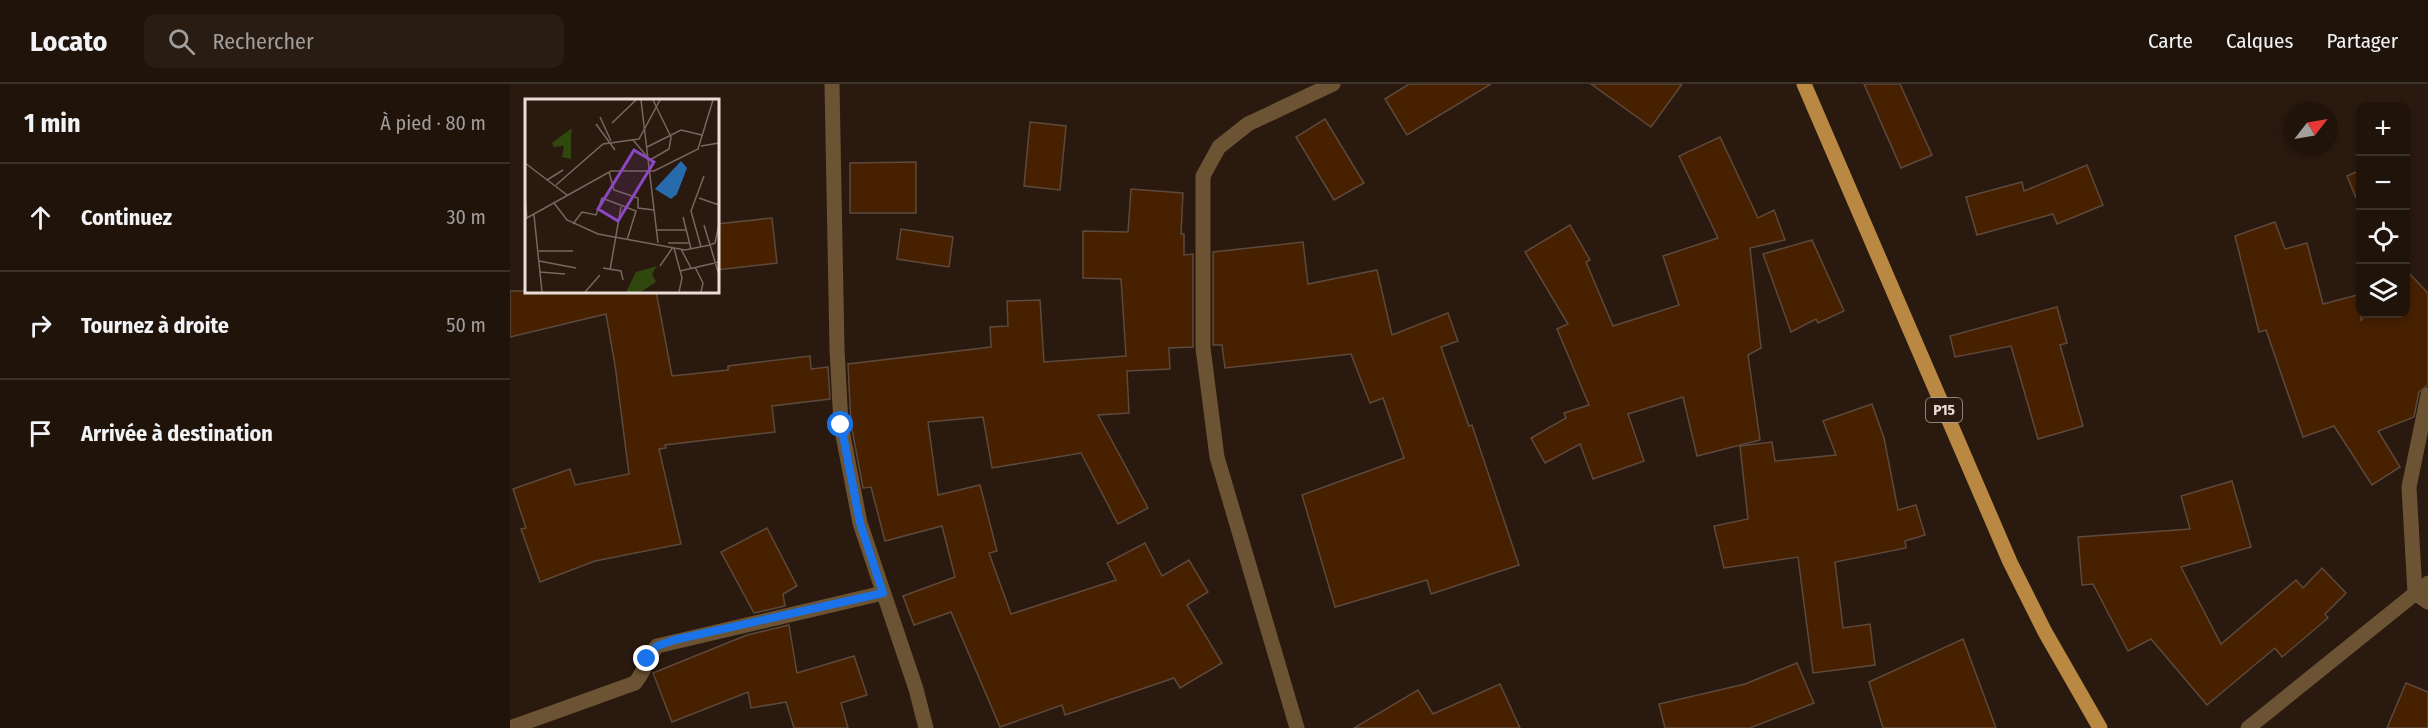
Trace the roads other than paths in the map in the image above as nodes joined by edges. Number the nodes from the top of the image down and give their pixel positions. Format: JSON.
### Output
{"nodes":[{"id":1,"x":832,"y":84,"type":"edge"},
{"id":2,"x":1333,"y":84,"type":"edge"},
{"id":3,"x":1804,"y":84,"type":"edge"},
{"id":4,"x":2428,"y":394,"type":"edge"},
{"id":5,"x":2428,"y":582,"type":"edge"},
{"id":6,"x":883,"y":593,"type":"junction"},
{"id":7,"x":2415,"y":593,"type":"junction"},
{"id":8,"x":2428,"y":602,"type":"edge"},
{"id":9,"x":510,"y":728,"type":"edge"},
{"id":10,"x":926,"y":728,"type":"edge"},
{"id":11,"x":1297,"y":728,"type":"edge"},
{"id":12,"x":2100,"y":728,"type":"edge"},
{"id":13,"x":2248,"y":728,"type":"edge"}],
"edges":[{"from":1,"to":6,"type":"street"},
{"from":2,"to":11,"type":"street"},
{"from":3,"to":12,"type":"main road","number":"P15"},
{"from":4,"to":7,"type":"street"},
{"from":5,"to":7,"type":"street"},
{"from":6,"to":9,"type":"street"},
{"from":6,"to":10,"type":"street"},
{"from":7,"to":8,"type":"street"},
{"from":7,"to":13,"type":"street"}]}
